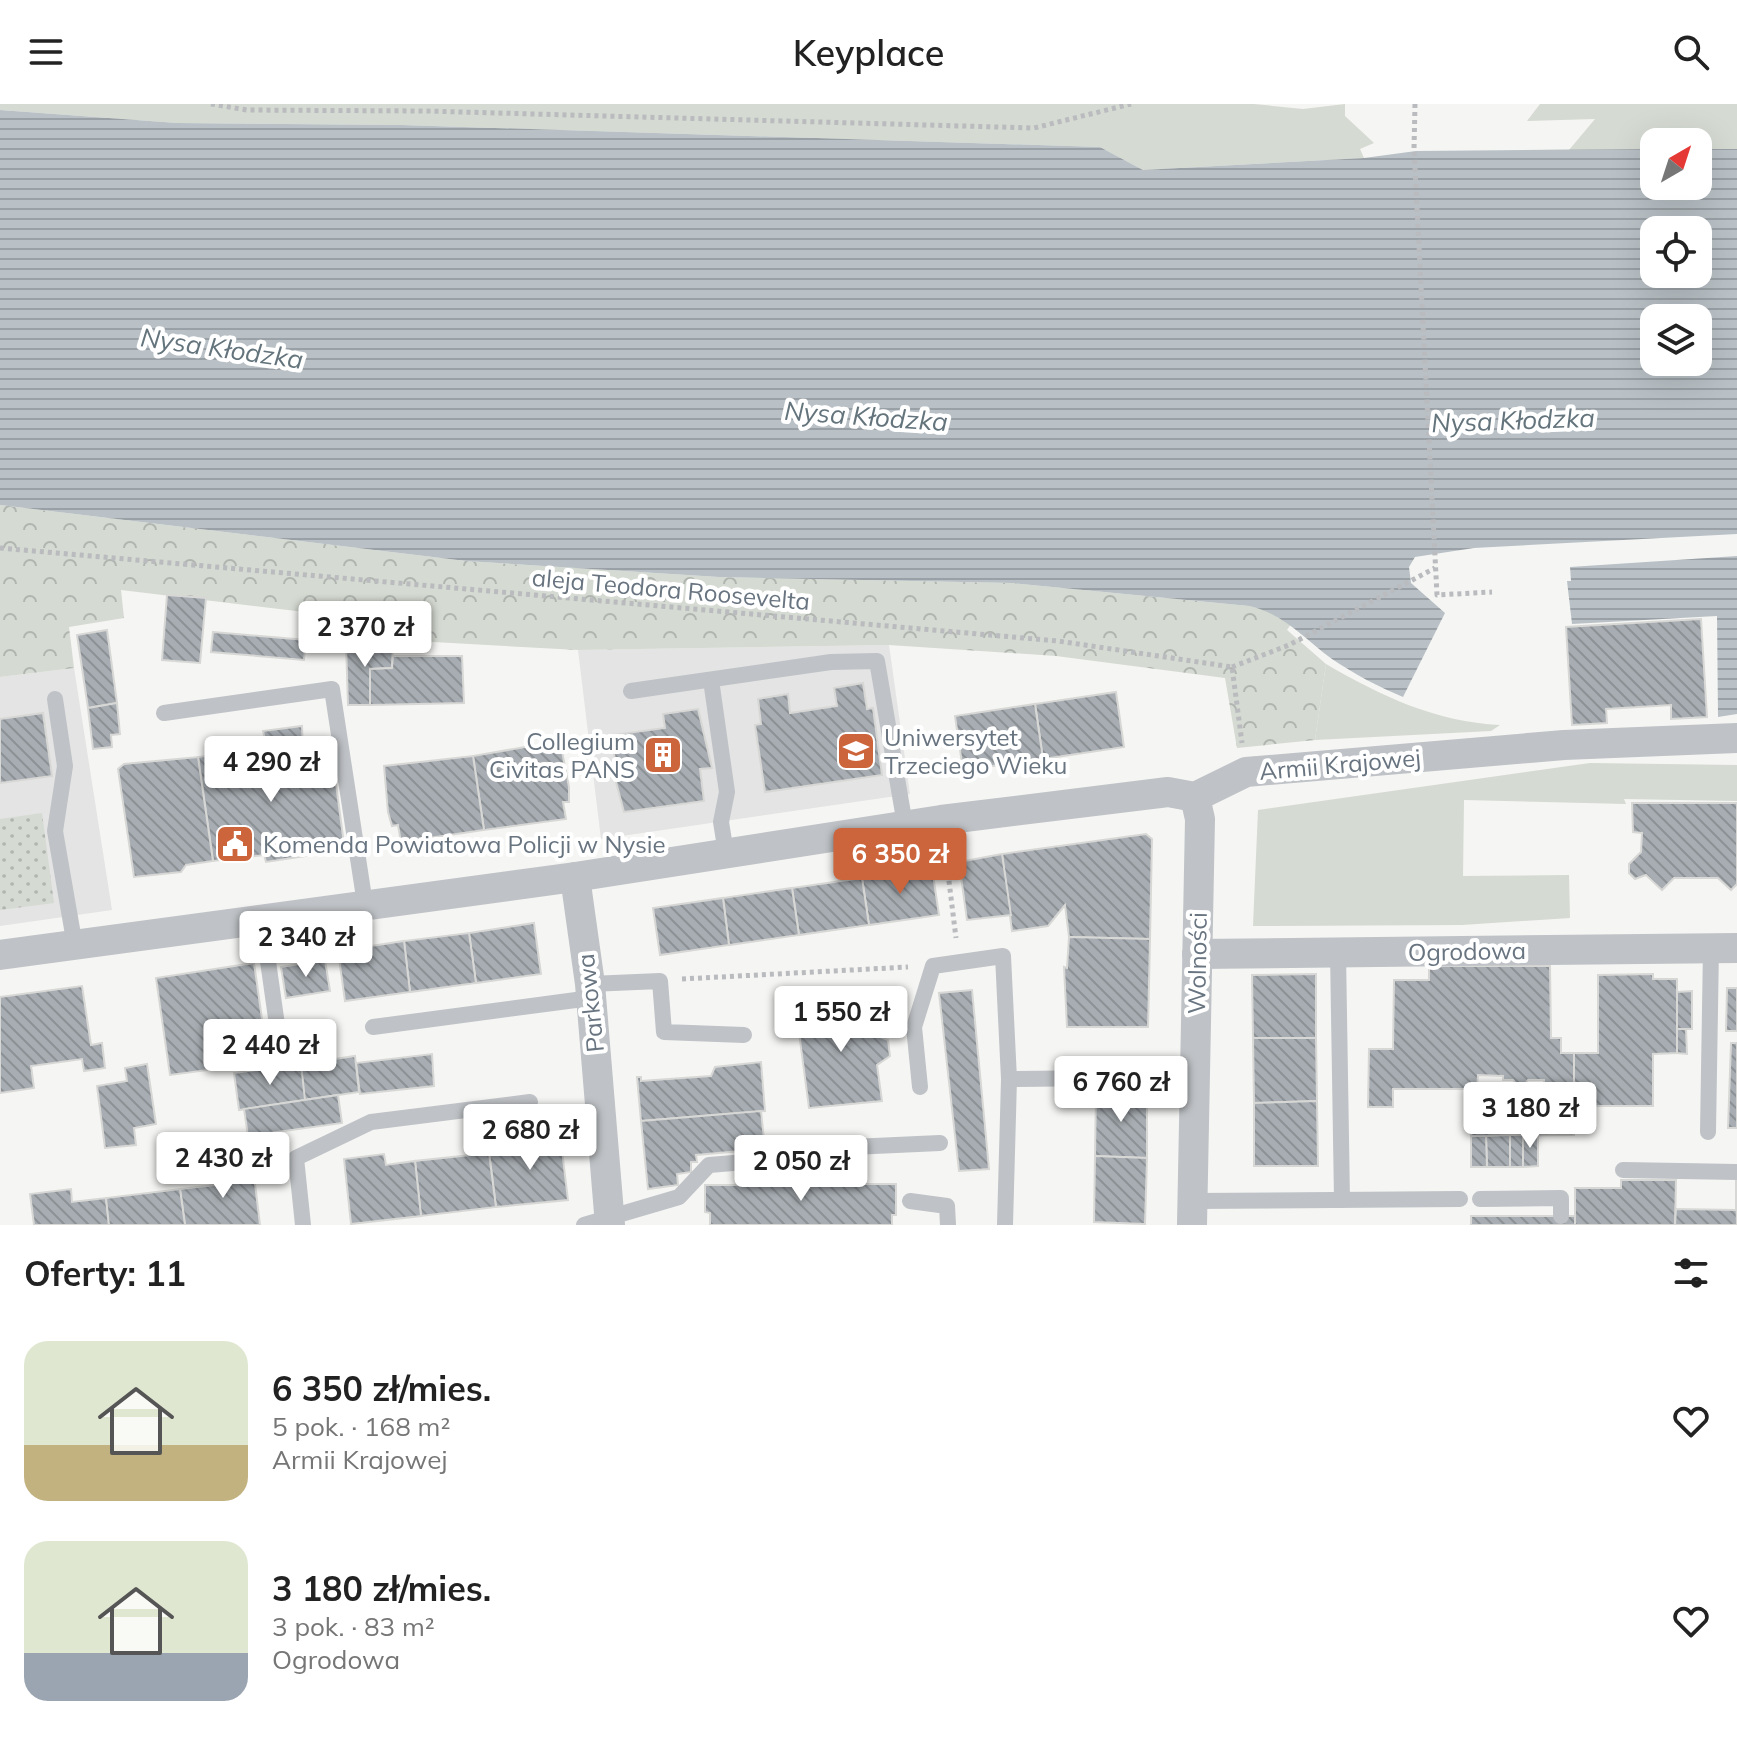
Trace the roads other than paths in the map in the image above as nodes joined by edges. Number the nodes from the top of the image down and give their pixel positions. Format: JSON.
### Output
{"nodes":[{"id":1,"x":711,"y":680,"type":"junction"},
{"id":2,"x":631,"y":691,"type":"dead end"},
{"id":3,"x":55,"y":699,"type":"dead end"},
{"id":4,"x":164,"y":713,"type":"dead end"},
{"id":5,"x":1737,"y":738,"type":"edge"},
{"id":6,"x":1195,"y":797,"type":"junction"},
{"id":7,"x":905,"y":825,"type":"junction"},
{"id":8,"x":726,"y":853,"type":"junction"},
{"id":9,"x":575,"y":877,"type":"junction"},
{"id":10,"x":365,"y":904,"type":"junction"},
{"id":11,"x":262,"y":919,"type":"junction"},
{"id":12,"x":75,"y":946,"type":"junction"},
{"id":13,"x":1724,"y":948,"type":"edge"},
{"id":14,"x":1338,"y":952,"type":"junction"},
{"id":15,"x":1197,"y":954,"type":"junction"},
{"id":16,"x":0,"y":955,"type":"edge"},
{"id":17,"x":590,"y":991,"type":"junction"},
{"id":18,"x":373,"y":1027,"type":"dead end"},
{"id":19,"x":744,"y":1035,"type":"dead end"},
{"id":20,"x":280,"y":1046,"type":"dead end"},
{"id":21,"x":1195,"y":1077,"type":"junction"},
{"id":22,"x":1009,"y":1079,"type":"junction"},
{"id":23,"x":920,"y":1087,"type":"dead end"},
{"id":24,"x":530,"y":1102,"type":"dead end"},
{"id":25,"x":1708,"y":1132,"type":"dead end"},
{"id":26,"x":940,"y":1143,"type":"dead end"},
{"id":27,"x":1623,"y":1170,"type":"dead end"},
{"id":28,"x":1737,"y":1172,"type":"edge"},
{"id":29,"x":1460,"y":1199,"type":"dead end"},
{"id":30,"x":1480,"y":1199,"type":"dead end"},
{"id":31,"x":1342,"y":1200,"type":"junction"},
{"id":32,"x":910,"y":1201,"type":"dead end"},
{"id":33,"x":1192,"y":1213,"type":"edge"},
{"id":34,"x":1561,"y":1216,"type":"dead end"},
{"id":35,"x":601,"y":1222,"type":"edge"},
{"id":36,"x":303,"y":1225,"type":"edge"},
{"id":37,"x":948,"y":1225,"type":"edge"},
{"id":38,"x":1005,"y":1225,"type":"edge"}],
"edges":[{"from":1,"to":2,"type":"lane"},
{"from":1,"to":7,"type":"lane"},
{"from":1,"to":8,"type":"lane"},
{"from":3,"to":12,"type":"lane"},
{"from":4,"to":10,"type":"lane"},
{"from":5,"to":6,"type":"street","name":"Armii Krajowej"},
{"from":6,"to":7,"type":"street"},
{"from":6,"to":15,"type":"street","name":"Wolności"},
{"from":7,"to":8,"type":"street"},
{"from":8,"to":9,"type":"street"},
{"from":9,"to":10,"type":"street"},
{"from":9,"to":17,"type":"street","name":"Parkowa"},
{"from":10,"to":11,"type":"street"},
{"from":11,"to":12,"type":"street"},
{"from":11,"to":20,"type":"lane"},
{"from":12,"to":16,"type":"street"},
{"from":13,"to":14,"type":"street","name":"Ogrodowa"},
{"from":13,"to":25,"type":"lane"},
{"from":14,"to":15,"type":"street","name":"Ogrodowa"},
{"from":14,"to":31,"type":"lane"},
{"from":15,"to":21,"type":"street","name":"Wolności"},
{"from":17,"to":18,"type":"lane"},
{"from":17,"to":19,"type":"lane"},
{"from":17,"to":35,"type":"street","name":"Parkowa"},
{"from":21,"to":22,"type":"lane"},
{"from":21,"to":33,"type":"street","name":"Wolności"},
{"from":22,"to":23,"type":"lane"},
{"from":22,"to":38,"type":"lane"},
{"from":24,"to":36,"type":"lane"},
{"from":26,"to":35,"type":"lane"},
{"from":27,"to":28,"type":"lane"},
{"from":29,"to":31,"type":"lane"},
{"from":30,"to":34,"type":"lane"},
{"from":31,"to":33,"type":"lane"},
{"from":32,"to":37,"type":"lane"}]}
